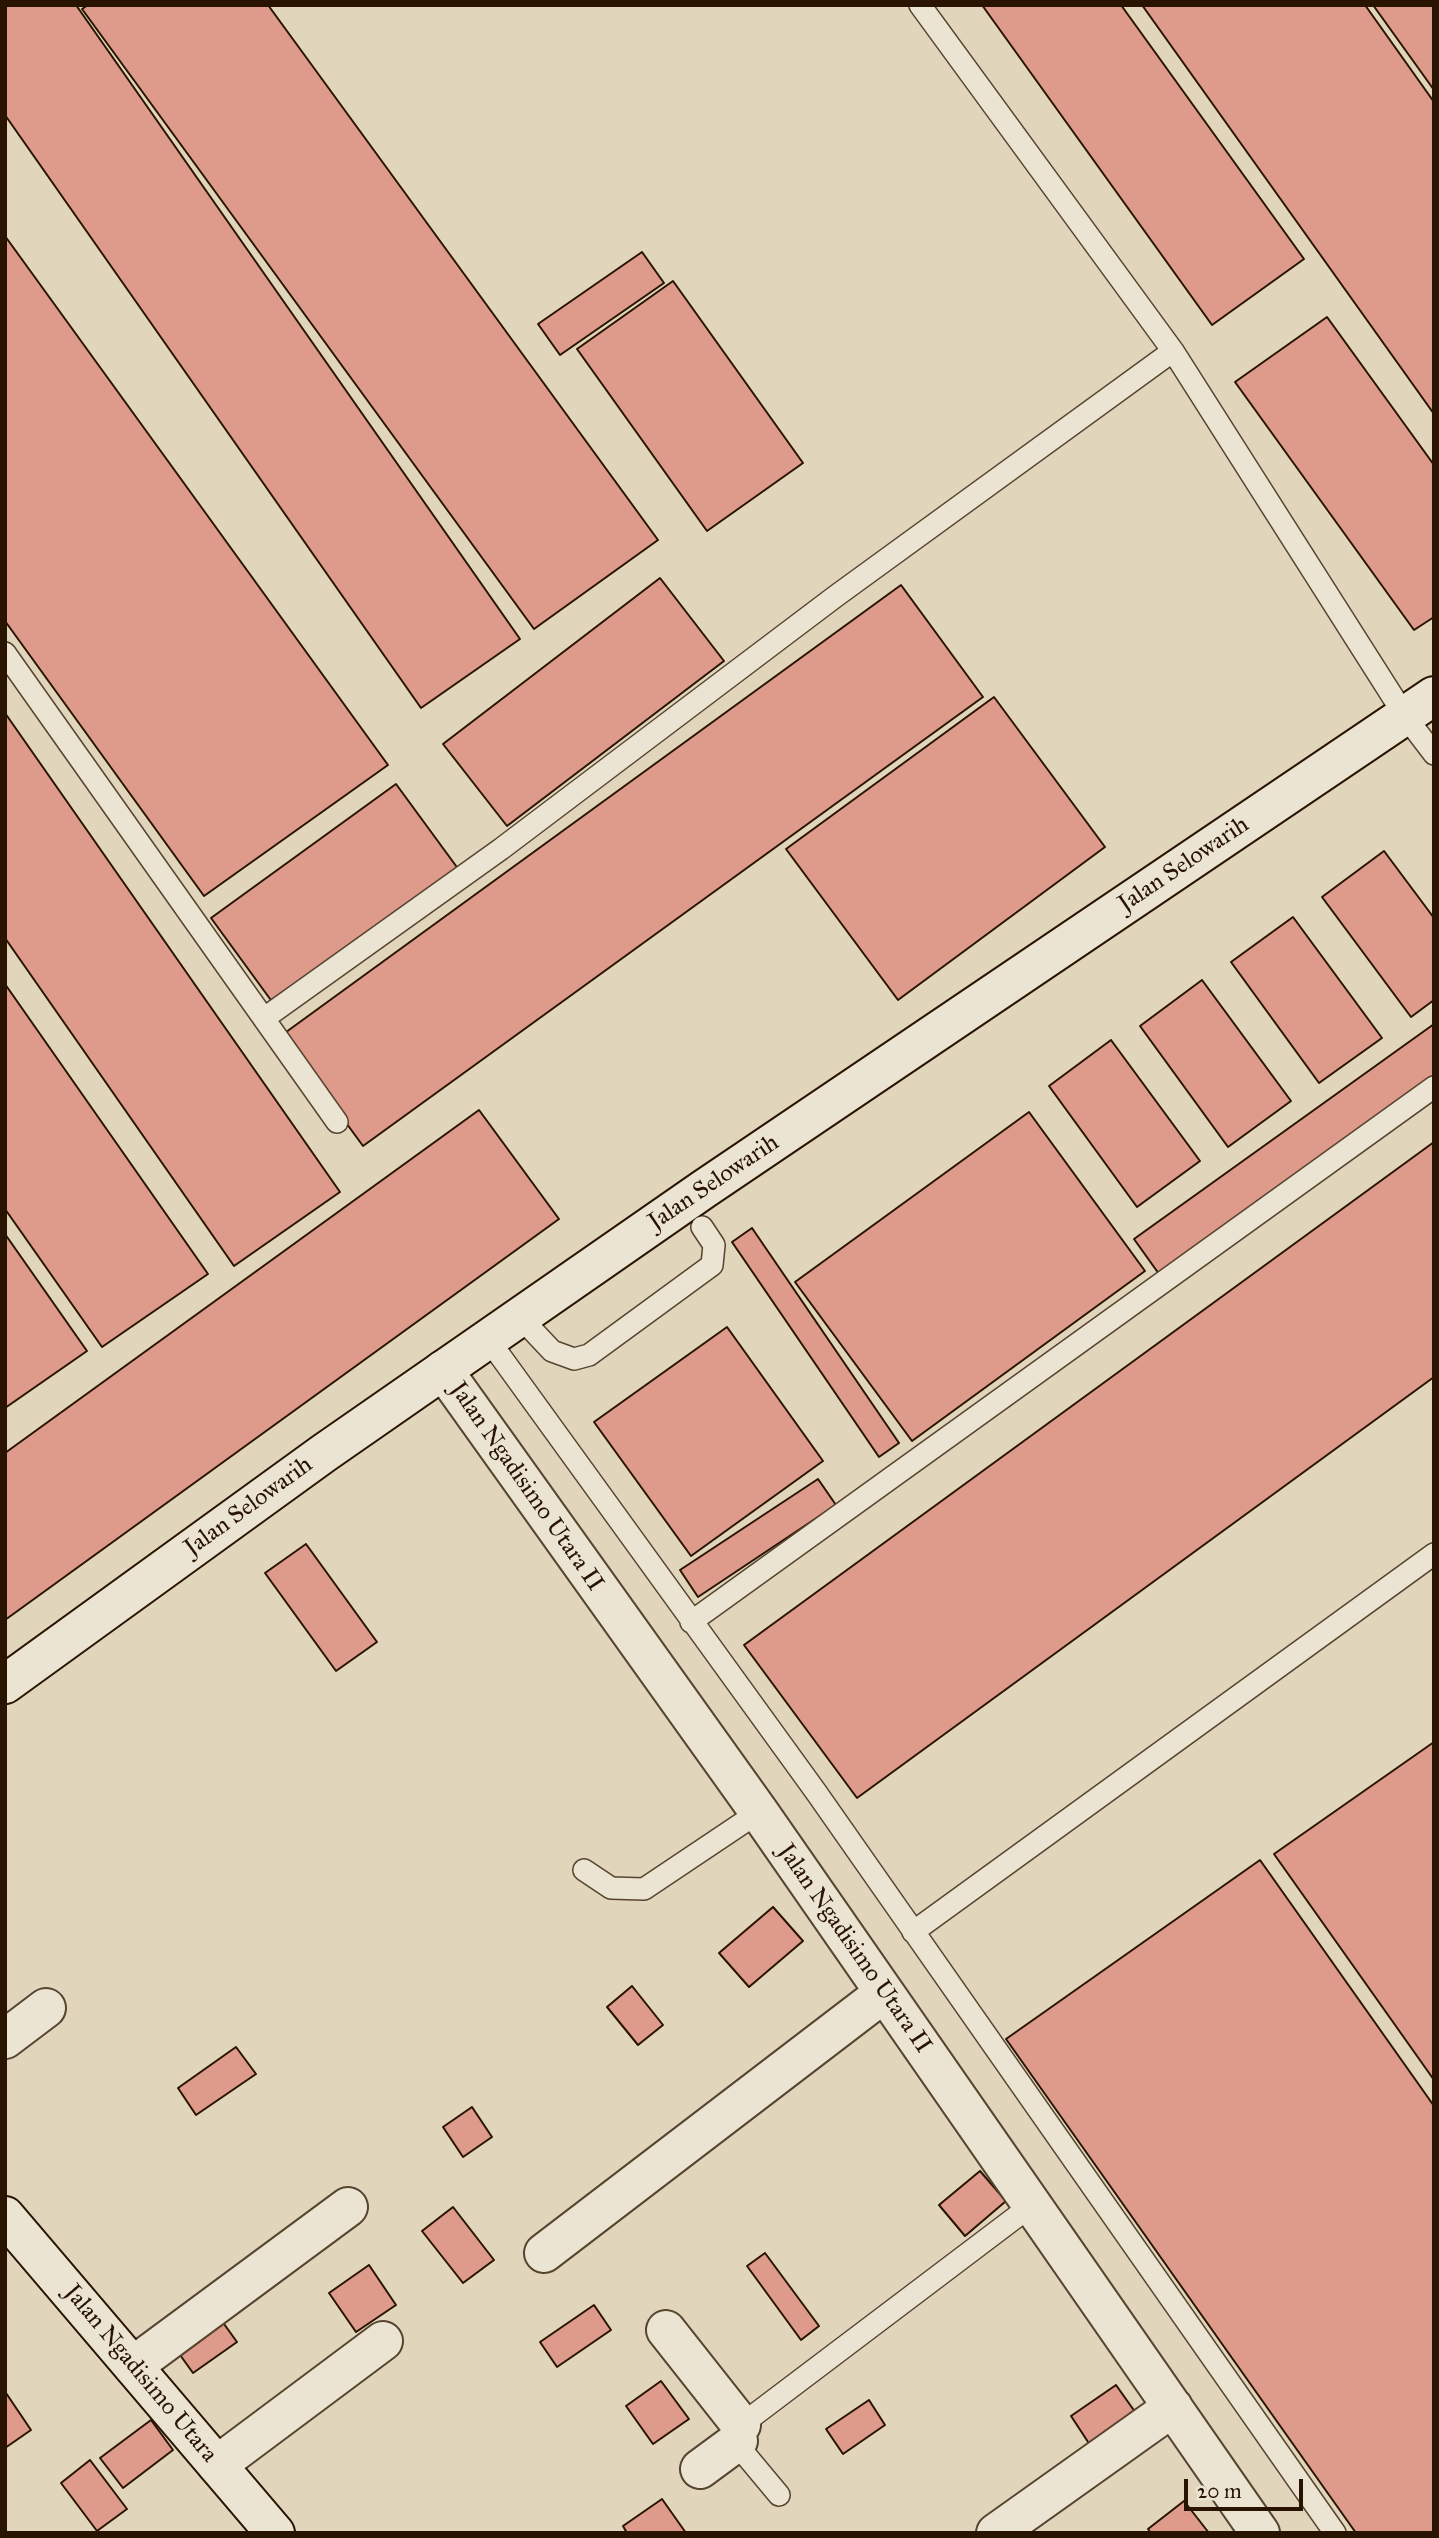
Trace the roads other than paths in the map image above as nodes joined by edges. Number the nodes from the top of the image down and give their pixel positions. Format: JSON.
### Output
{"nodes":[{"id":1,"x":920,"y":5,"type":"edge"},
{"id":2,"x":1173,"y":351,"type":"junction"},
{"id":3,"x":5,"y":653,"type":"edge"},
{"id":4,"x":1419,"y":706,"type":"edge"},
{"id":5,"x":1434,"y":754,"type":"edge"},
{"id":6,"x":266,"y":1017,"type":"junction"},
{"id":7,"x":1434,"y":1087,"type":"edge"},
{"id":8,"x":337,"y":1122,"type":"dead end"},
{"id":9,"x":702,"y":1227,"type":"dead end"},
{"id":10,"x":520,"y":1317,"type":"junction"},
{"id":11,"x":488,"y":1339,"type":"junction"},
{"id":12,"x":443,"y":1370,"type":"junction"},
{"id":13,"x":1434,"y":1554,"type":"edge"},
{"id":14,"x":691,"y":1622,"type":"junction"},
{"id":15,"x":5,"y":1684,"type":"edge"},
{"id":16,"x":759,"y":1812,"type":"junction"},
{"id":17,"x":584,"y":1870,"type":"dead end"},
{"id":18,"x":913,"y":1932,"type":"junction"},
{"id":19,"x":884,"y":1993,"type":"junction"},
{"id":20,"x":46,"y":2008,"type":"dead end"},
{"id":21,"x":5,"y":2039,"type":"edge"},
{"id":22,"x":1032,"y":2205,"type":"junction"},
{"id":23,"x":348,"y":2207,"type":"dead end"},
{"id":24,"x":5,"y":2216,"type":"edge"},
{"id":25,"x":544,"y":2253,"type":"dead end"},
{"id":26,"x":666,"y":2330,"type":"dead end"},
{"id":27,"x":383,"y":2341,"type":"dead end"},
{"id":28,"x":133,"y":2366,"type":"junction"},
{"id":29,"x":1172,"y":2407,"type":"junction"},
{"id":30,"x":739,"y":2433,"type":"junction"},
{"id":31,"x":217,"y":2465,"type":"junction"},
{"id":32,"x":700,"y":2469,"type":"dead end"},
{"id":33,"x":779,"y":2495,"type":"dead end"},
{"id":34,"x":275,"y":2533,"type":"edge"},
{"id":35,"x":996,"y":2533,"type":"edge"},
{"id":36,"x":1259,"y":2533,"type":"edge"},
{"id":37,"x":1335,"y":2533,"type":"edge"}],
"edges":[{"from":1,"to":2,"type":"lane"},
{"from":2,"to":4,"type":"lane"},
{"from":2,"to":6,"type":"lane"},
{"from":3,"to":6,"type":"lane"},
{"from":4,"to":5,"type":"lane"},
{"from":4,"to":10,"type":"street","name":"Jalan Selowarih"},
{"from":6,"to":8,"type":"lane"},
{"from":7,"to":14,"type":"lane"},
{"from":9,"to":10,"type":"lane"},
{"from":10,"to":11,"type":"street","name":"Jalan Selowarih"},
{"from":11,"to":12,"type":"street","name":"Jalan Selowarih"},
{"from":11,"to":14,"type":"lane"},
{"from":12,"to":15,"type":"street","name":"Jalan Selowarih"},
{"from":12,"to":16,"type":"street","name":"Jalan Ngadisimo Utara II"},
{"from":13,"to":18,"type":"lane"},
{"from":14,"to":18,"type":"lane"},
{"from":16,"to":17,"type":"lane"},
{"from":16,"to":19,"type":"street","name":"Jalan Ngadisimo Utara II"},
{"from":18,"to":37,"type":"lane"},
{"from":19,"to":22,"type":"street","name":"Jalan Ngadisimo Utara II"},
{"from":19,"to":25,"type":"street"},
{"from":20,"to":21,"type":"street"},
{"from":22,"to":29,"type":"street","name":"Jalan Ngadisimo Utara II"},
{"from":22,"to":30,"type":"lane"},
{"from":23,"to":28,"type":"street"},
{"from":24,"to":28,"type":"street","name":"Jalan Ngadisimo Utara"},
{"from":26,"to":30,"type":"street"},
{"from":27,"to":31,"type":"street"},
{"from":28,"to":31,"type":"street","name":"Jalan Ngadisimo Utara"},
{"from":29,"to":35,"type":"street"},
{"from":29,"to":36,"type":"street","name":"Jalan Ngadisimo Utara II"},
{"from":30,"to":32,"type":"street"},
{"from":30,"to":33,"type":"lane"},
{"from":31,"to":34,"type":"street","name":"Jalan Ngadisimo Utara"}]}
